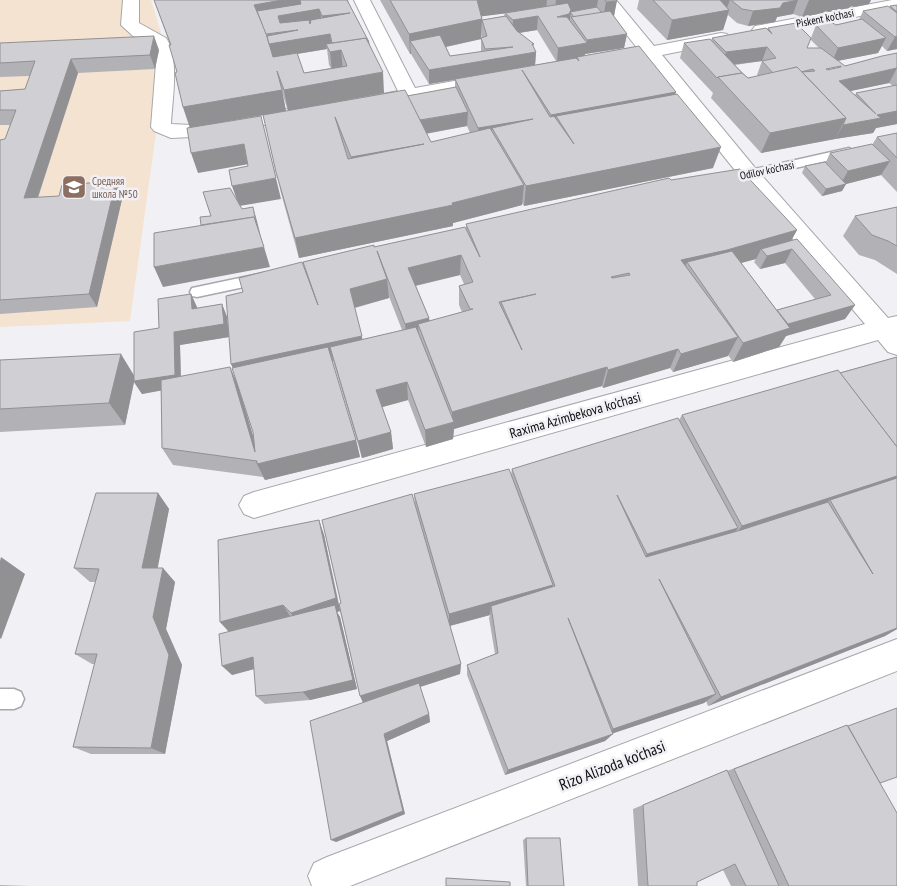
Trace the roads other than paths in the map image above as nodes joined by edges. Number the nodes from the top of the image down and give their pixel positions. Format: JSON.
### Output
{"nodes":[{"id":1,"x":131,"y":0,"type":"edge"},
{"id":2,"x":362,"y":0,"type":"edge"},
{"id":3,"x":608,"y":0,"type":"edge"},
{"id":4,"x":897,"y":4,"type":"edge"},
{"id":5,"x":651,"y":52,"type":"junction"},
{"id":6,"x":593,"y":62,"type":"edge"},
{"id":7,"x":506,"y":78,"type":"edge"},
{"id":8,"x":409,"y":95,"type":"junction"},
{"id":9,"x":350,"y":105,"type":"edge"},
{"id":10,"x":320,"y":110,"type":"edge"},
{"id":11,"x":860,"y":149,"type":"edge"},
{"id":12,"x":749,"y":174,"type":"junction"},
{"id":13,"x":720,"y":180,"type":"edge"},
{"id":14,"x":274,"y":276,"type":"edge"},
{"id":15,"x":196,"y":292,"type":"dead end"},
{"id":16,"x":892,"y":333,"type":"edge"},
{"id":17,"x":254,"y":505,"type":"dead end"},
{"id":18,"x":897,"y":655,"type":"edge"},
{"id":19,"x":327,"y":876,"type":"dead end"}],
"edges":[{"from":1,"to":10,"type":"street"},
{"from":2,"to":8,"type":"street"},
{"from":3,"to":5,"type":"street"},
{"from":4,"to":5,"type":"street","name":"Piskent ko'chasi"},
{"from":5,"to":6,"type":"street","name":"Piskent ko'chasi"},
{"from":5,"to":12,"type":"street"},
{"from":7,"to":8,"type":"street"},
{"from":8,"to":9,"type":"street"},
{"from":11,"to":12,"type":"lane","name":"Odilov ko'chasi"},
{"from":12,"to":13,"type":"lane","name":"Odilov ko'chasi"},
{"from":12,"to":16,"type":"street"},
{"from":14,"to":15,"type":"lane"},
{"from":16,"to":17,"type":"street","name":"Raxima Azimbekova ko'chasi"},
{"from":18,"to":19,"type":"street","name":"Rizo Alizoda ko'chasi"}]}
